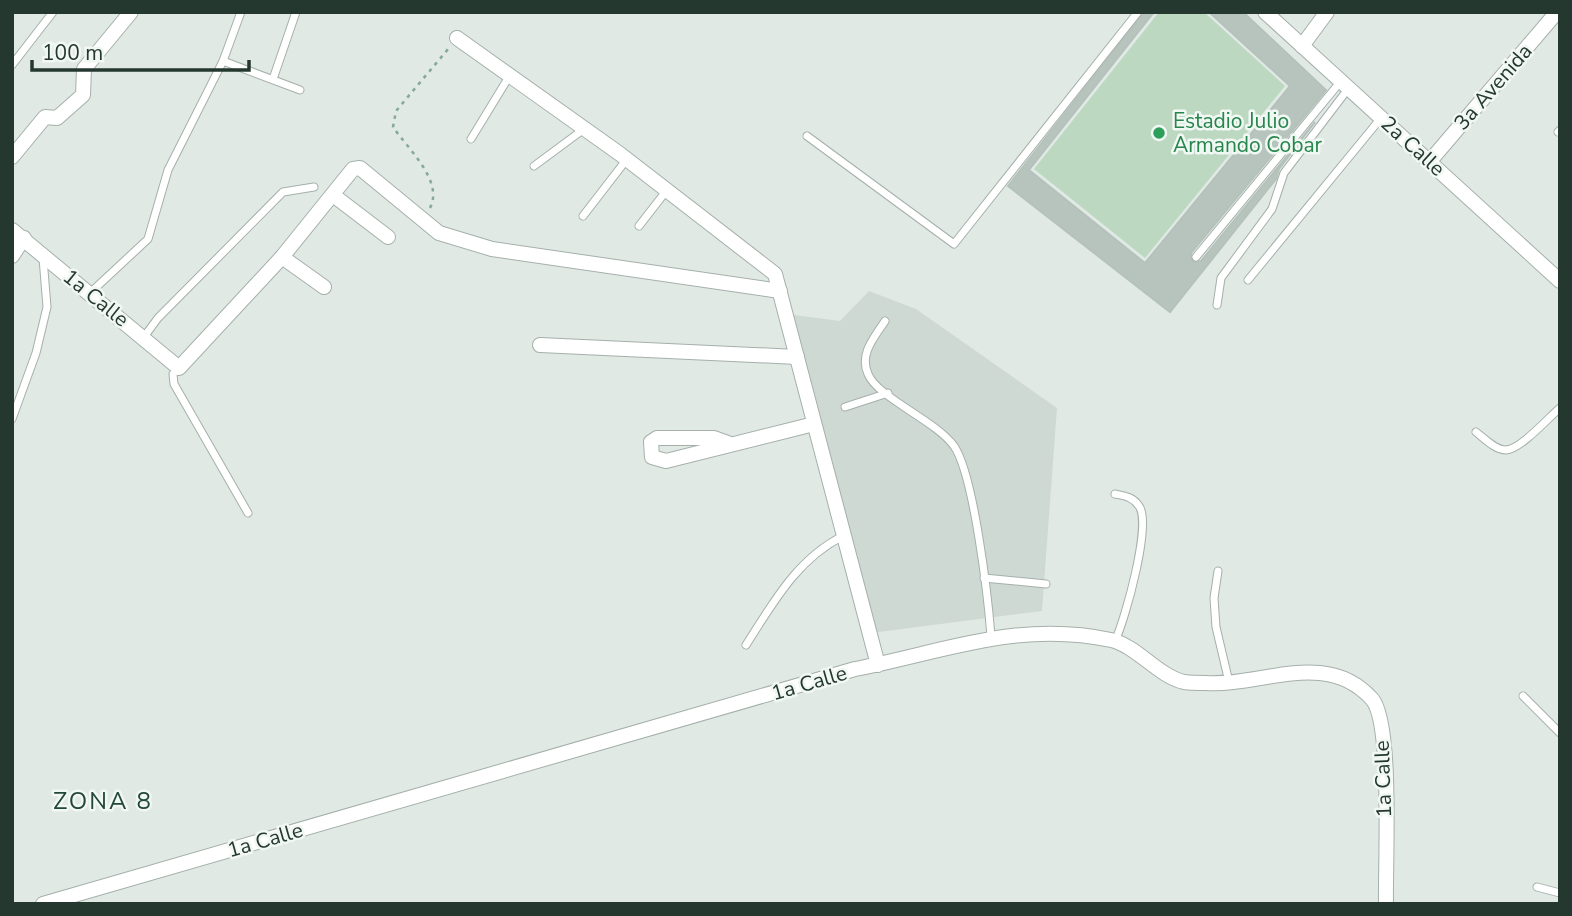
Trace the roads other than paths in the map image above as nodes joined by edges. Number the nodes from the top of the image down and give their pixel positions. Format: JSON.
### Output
{"nodes":[{"id":1,"x":53,"y":12,"type":"edge"},
{"id":2,"x":131,"y":12,"type":"edge"},
{"id":3,"x":241,"y":12,"type":"edge"},
{"id":4,"x":296,"y":12,"type":"edge"},
{"id":5,"x":1138,"y":12,"type":"edge"},
{"id":6,"x":1265,"y":12,"type":"edge"},
{"id":7,"x":1327,"y":12,"type":"edge"},
{"id":8,"x":1557,"y":12,"type":"edge"},
{"id":9,"x":457,"y":38,"type":"road end"},
{"id":10,"x":1302,"y":46,"type":"junction"},
{"id":11,"x":223,"y":61,"type":"junction"},
{"id":12,"x":12,"y":65,"type":"edge"},
{"id":13,"x":510,"y":75,"type":"junction"},
{"id":14,"x":272,"y":79,"type":"junction"},
{"id":15,"x":1345,"y":85,"type":"junction"},
{"id":16,"x":300,"y":90,"type":"dead end"},
{"id":17,"x":1381,"y":117,"type":"junction"},
{"id":18,"x":584,"y":128,"type":"junction"},
{"id":19,"x":807,"y":136,"type":"dead end"},
{"id":20,"x":471,"y":139,"type":"dead end"},
{"id":21,"x":12,"y":157,"type":"edge"},
{"id":22,"x":627,"y":159,"type":"junction"},
{"id":23,"x":1430,"y":161,"type":"junction"},
{"id":24,"x":534,"y":166,"type":"dead end"},
{"id":25,"x":314,"y":187,"type":"dead end"},
{"id":26,"x":667,"y":190,"type":"junction"},
{"id":27,"x":334,"y":195,"type":"junction"},
{"id":28,"x":583,"y":216,"type":"dead end"},
{"id":29,"x":639,"y":226,"type":"dead end"},
{"id":30,"x":388,"y":237,"type":"dead end"},
{"id":31,"x":16,"y":243,"type":"edge"},
{"id":32,"x":42,"y":254,"type":"junction"},
{"id":33,"x":282,"y":257,"type":"junction"},
{"id":34,"x":1196,"y":257,"type":"dead end"},
{"id":35,"x":1248,"y":280,"type":"dead end"},
{"id":36,"x":1560,"y":281,"type":"edge"},
{"id":37,"x":324,"y":287,"type":"dead end"},
{"id":38,"x":780,"y":291,"type":"junction"},
{"id":39,"x":90,"y":293,"type":"junction"},
{"id":40,"x":1217,"y":305,"type":"dead end"},
{"id":41,"x":884,"y":321,"type":"dead end"},
{"id":42,"x":144,"y":337,"type":"junction"},
{"id":43,"x":540,"y":345,"type":"dead end"},
{"id":44,"x":797,"y":357,"type":"junction"},
{"id":45,"x":179,"y":368,"type":"junction"},
{"id":46,"x":888,"y":393,"type":"junction"},
{"id":47,"x":845,"y":407,"type":"dead end"},
{"id":48,"x":1560,"y":408,"type":"edge"},
{"id":49,"x":12,"y":419,"type":"edge"},
{"id":50,"x":814,"y":424,"type":"junction"},
{"id":51,"x":1476,"y":432,"type":"dead end"},
{"id":52,"x":729,"y":443,"type":"dead end"},
{"id":53,"x":1115,"y":494,"type":"dead end"},
{"id":54,"x":248,"y":513,"type":"dead end"},
{"id":55,"x":844,"y":536,"type":"junction"},
{"id":56,"x":1218,"y":571,"type":"dead end"},
{"id":57,"x":984,"y":578,"type":"junction"},
{"id":58,"x":1046,"y":584,"type":"dead end"},
{"id":59,"x":991,"y":636,"type":"junction"},
{"id":60,"x":1115,"y":640,"type":"junction"},
{"id":61,"x":746,"y":645,"type":"dead end"},
{"id":62,"x":878,"y":665,"type":"junction"},
{"id":63,"x":1229,"y":682,"type":"junction"},
{"id":64,"x":1523,"y":696,"type":"dead end"},
{"id":65,"x":1560,"y":733,"type":"edge"},
{"id":66,"x":1537,"y":887,"type":"dead end"},
{"id":67,"x":1560,"y":893,"type":"edge"},
{"id":68,"x":44,"y":904,"type":"edge"},
{"id":69,"x":1386,"y":904,"type":"edge"}],
"edges":[{"from":1,"to":12,"type":"lane"},
{"from":2,"to":21,"type":"street"},
{"from":3,"to":11,"type":"lane"},
{"from":4,"to":14,"type":"lane"},
{"from":5,"to":19,"type":"lane"},
{"from":6,"to":10,"type":"street","name":"2a Calle"},
{"from":7,"to":10,"type":"street"},
{"from":8,"to":23,"type":"street","name":"3a Avenida"},
{"from":9,"to":13,"type":"street"},
{"from":10,"to":15,"type":"street","name":"2a Calle"},
{"from":11,"to":14,"type":"lane"},
{"from":11,"to":39,"type":"lane"},
{"from":13,"to":18,"type":"street"},
{"from":13,"to":20,"type":"lane"},
{"from":14,"to":16,"type":"lane"},
{"from":15,"to":17,"type":"street","name":"2a Calle"},
{"from":15,"to":34,"type":"lane"},
{"from":15,"to":40,"type":"lane"},
{"from":17,"to":23,"type":"street","name":"2a Calle"},
{"from":17,"to":35,"type":"lane"},
{"from":18,"to":22,"type":"street"},
{"from":18,"to":24,"type":"lane"},
{"from":22,"to":26,"type":"street"},
{"from":22,"to":28,"type":"lane"},
{"from":23,"to":36,"type":"street","name":"2a Calle"},
{"from":25,"to":42,"type":"lane"},
{"from":26,"to":29,"type":"lane"},
{"from":26,"to":38,"type":"street"},
{"from":27,"to":30,"type":"street"},
{"from":27,"to":33,"type":"street"},
{"from":27,"to":38,"type":"street"},
{"from":31,"to":32,"type":"street","name":"1a Calle"},
{"from":32,"to":39,"type":"street","name":"1a Calle"},
{"from":32,"to":49,"type":"lane"},
{"from":33,"to":37,"type":"street"},
{"from":33,"to":45,"type":"street"},
{"from":38,"to":44,"type":"street"},
{"from":39,"to":42,"type":"street","name":"1a Calle"},
{"from":41,"to":46,"type":"lane"},
{"from":42,"to":45,"type":"street","name":"1a Calle"},
{"from":43,"to":44,"type":"street"},
{"from":44,"to":50,"type":"street"},
{"from":45,"to":54,"type":"lane"},
{"from":46,"to":47,"type":"lane"},
{"from":46,"to":57,"type":"lane"},
{"from":48,"to":51,"type":"lane"},
{"from":50,"to":52,"type":"street"},
{"from":50,"to":55,"type":"street"},
{"from":53,"to":60,"type":"lane"},
{"from":55,"to":61,"type":"lane"},
{"from":55,"to":62,"type":"street"},
{"from":56,"to":63,"type":"lane"},
{"from":57,"to":58,"type":"lane"},
{"from":57,"to":59,"type":"lane"},
{"from":59,"to":60,"type":"street","name":"1a Calle"},
{"from":59,"to":62,"type":"street","name":"1a Calle"},
{"from":60,"to":63,"type":"street","name":"1a Calle"},
{"from":62,"to":68,"type":"street","name":"1a Calle"},
{"from":63,"to":69,"type":"street","name":"1a Calle"},
{"from":64,"to":65,"type":"lane"},
{"from":66,"to":67,"type":"lane"}]}
